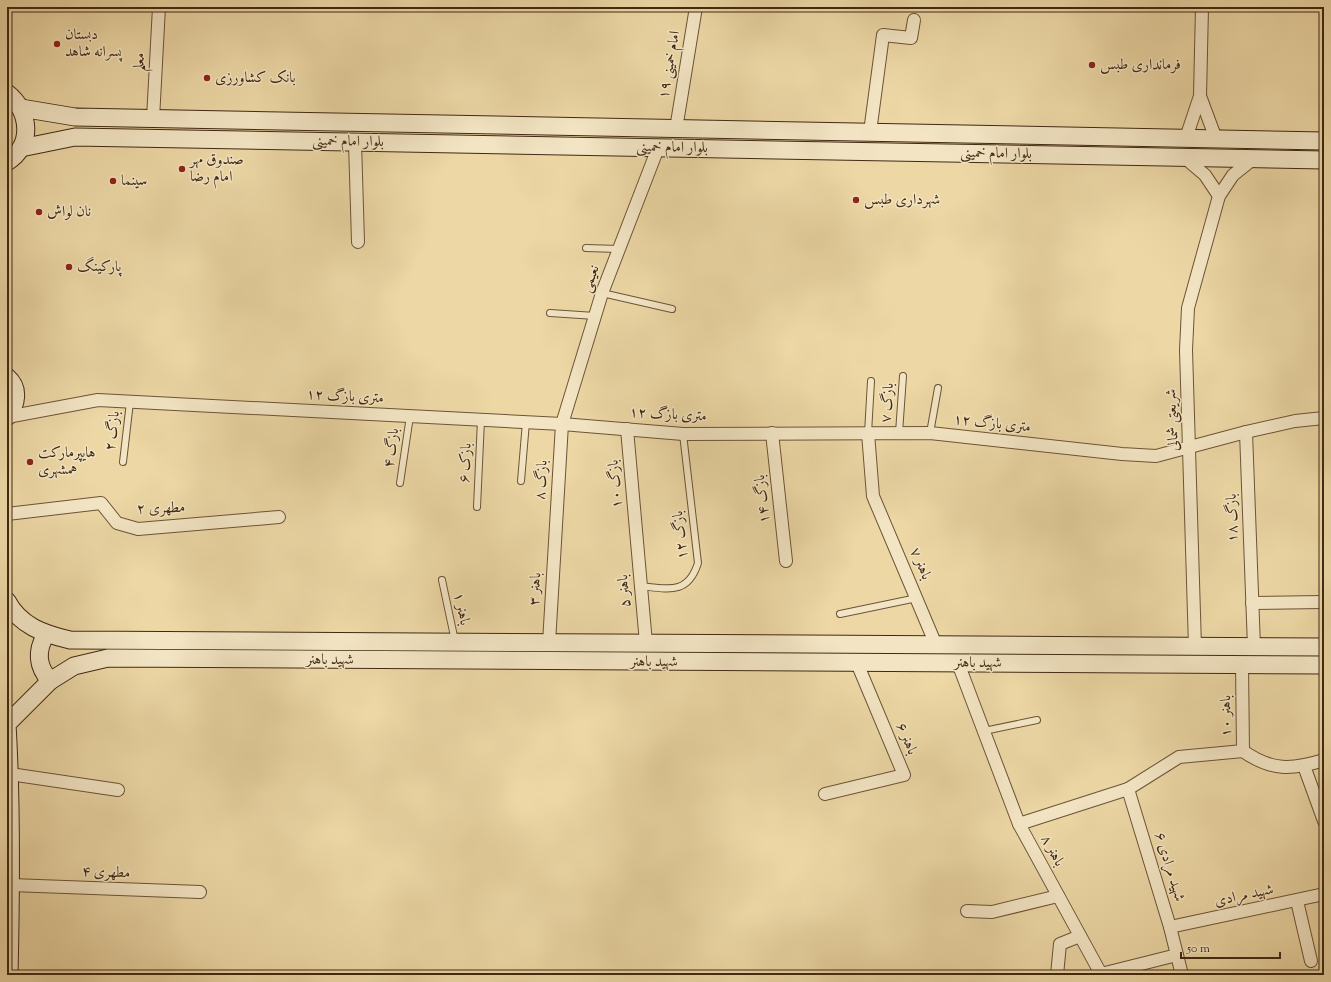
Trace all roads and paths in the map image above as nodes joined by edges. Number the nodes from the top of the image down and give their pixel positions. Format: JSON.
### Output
{"nodes":[{"id":1,"x":159,"y":7,"type":"edge"},
{"id":2,"x":696,"y":7,"type":"edge"},
{"id":3,"x":1202,"y":7,"type":"edge"},
{"id":4,"x":914,"y":20,"type":"dead end"},
{"id":5,"x":7,"y":93,"type":"edge"},
{"id":6,"x":1200,"y":96,"type":"junction"},
{"id":7,"x":21,"y":108,"type":"junction"},
{"id":8,"x":153,"y":119,"type":"junction"},
{"id":9,"x":676,"y":128,"type":"junction"},
{"id":10,"x":870,"y":132,"type":"junction"},
{"id":11,"x":1053,"y":136,"type":"junction"},
{"id":12,"x":1186,"y":138,"type":"junction"},
{"id":13,"x":1216,"y":138,"type":"junction"},
{"id":14,"x":1324,"y":140,"type":"edge"},
{"id":15,"x":355,"y":142,"type":"junction"},
{"id":16,"x":21,"y":148,"type":"junction"},
{"id":17,"x":658,"y":148,"type":"junction"},
{"id":18,"x":1052,"y":155,"type":"junction"},
{"id":19,"x":1185,"y":158,"type":"junction"},
{"id":20,"x":1253,"y":159,"type":"junction"},
{"id":21,"x":1324,"y":160,"type":"edge"},
{"id":22,"x":7,"y":164,"type":"edge"},
{"id":23,"x":1219,"y":196,"type":"junction"},
{"id":24,"x":358,"y":242,"type":"dead end"},
{"id":25,"x":586,"y":248,"type":"dead end"},
{"id":26,"x":619,"y":249,"type":"junction"},
{"id":27,"x":602,"y":293,"type":"junction"},
{"id":28,"x":672,"y":309,"type":"dead end"},
{"id":29,"x":550,"y":313,"type":"dead end"},
{"id":30,"x":595,"y":316,"type":"junction"},
{"id":31,"x":8,"y":375,"type":"edge"},
{"id":32,"x":903,"y":376,"type":"dead end"},
{"id":33,"x":871,"y":380,"type":"dead end"},
{"id":34,"x":938,"y":388,"type":"dead end"},
{"id":35,"x":130,"y":402,"type":"junction"},
{"id":36,"x":410,"y":416,"type":"junction"},
{"id":37,"x":7,"y":417,"type":"edge"},
{"id":38,"x":1324,"y":418,"type":"edge"},
{"id":39,"x":481,"y":420,"type":"junction"},
{"id":40,"x":526,"y":422,"type":"junction"},
{"id":41,"x":562,"y":424,"type":"junction"},
{"id":42,"x":627,"y":429,"type":"junction"},
{"id":43,"x":1246,"y":432,"type":"junction"},
{"id":44,"x":772,"y":433,"type":"junction"},
{"id":45,"x":868,"y":433,"type":"junction"},
{"id":46,"x":899,"y":433,"type":"junction"},
{"id":47,"x":930,"y":433,"type":"junction"},
{"id":48,"x":683,"y":434,"type":"junction"},
{"id":49,"x":1190,"y":447,"type":"junction"},
{"id":50,"x":123,"y":462,"type":"dead end"},
{"id":51,"x":521,"y":481,"type":"dead end"},
{"id":52,"x":400,"y":483,"type":"dead end"},
{"id":53,"x":477,"y":507,"type":"dead end"},
{"id":54,"x":7,"y":514,"type":"edge"},
{"id":55,"x":278,"y":517,"type":"dead end"},
{"id":56,"x":636,"y":536,"type":"joint"},
{"id":57,"x":555,"y":538,"type":"joint"},
{"id":58,"x":786,"y":561,"type":"dead end"},
{"id":59,"x":442,"y":580,"type":"dead end"},
{"id":60,"x":641,"y":586,"type":"junction"},
{"id":61,"x":917,"y":598,"type":"junction"},
{"id":62,"x":7,"y":601,"type":"edge"},
{"id":63,"x":1324,"y":602,"type":"edge"},
{"id":64,"x":1252,"y":603,"type":"junction"},
{"id":65,"x":840,"y":614,"type":"dead end"},
{"id":66,"x":46,"y":634,"type":"junction"},
{"id":67,"x":455,"y":642,"type":"junction"},
{"id":68,"x":549,"y":643,"type":"junction"},
{"id":69,"x":646,"y":644,"type":"junction"},
{"id":70,"x":936,"y":645,"type":"junction"},
{"id":71,"x":1196,"y":646,"type":"junction"},
{"id":72,"x":1254,"y":647,"type":"junction"},
{"id":73,"x":1324,"y":647,"type":"edge"},
{"id":74,"x":549,"y":661,"type":"junction"},
{"id":75,"x":857,"y":663,"type":"junction"},
{"id":76,"x":958,"y":663,"type":"junction"},
{"id":77,"x":1242,"y":665,"type":"junction"},
{"id":78,"x":1324,"y":665,"type":"edge"},
{"id":79,"x":50,"y":680,"type":"junction"},
{"id":80,"x":1037,"y":720,"type":"dead end"},
{"id":81,"x":7,"y":724,"type":"edge"},
{"id":82,"x":984,"y":731,"type":"junction"},
{"id":83,"x":1243,"y":751,"type":"junction"},
{"id":84,"x":1324,"y":760,"type":"edge"},
{"id":85,"x":1304,"y":766,"type":"junction"},
{"id":86,"x":10,"y":774,"type":"junction"},
{"id":87,"x":1128,"y":789,"type":"junction"},
{"id":88,"x":118,"y":790,"type":"dead end"},
{"id":89,"x":825,"y":794,"type":"dead end"},
{"id":90,"x":1324,"y":821,"type":"edge"},
{"id":91,"x":1019,"y":824,"type":"junction"},
{"id":92,"x":11,"y":885,"type":"junction"},
{"id":93,"x":200,"y":892,"type":"dead end"},
{"id":94,"x":1324,"y":894,"type":"edge"},
{"id":95,"x":1058,"y":896,"type":"junction"},
{"id":96,"x":1297,"y":901,"type":"junction"},
{"id":97,"x":967,"y":911,"type":"dead end"},
{"id":98,"x":1170,"y":927,"type":"junction"},
{"id":99,"x":1080,"y":936,"type":"junction"},
{"id":100,"x":1177,"y":955,"type":"junction"},
{"id":101,"x":1312,"y":961,"type":"dead end"},
{"id":102,"x":9,"y":975,"type":"edge"},
{"id":103,"x":1057,"y":975,"type":"edge"},
{"id":104,"x":1182,"y":975,"type":"edge"}],
"edges":[{"from":1,"to":8,"type":"street","name":"معلم"},
{"from":2,"to":9,"type":"street","name":"امام خمینی ۱۹"},
{"from":3,"to":6,"type":"street"},
{"from":4,"to":10,"type":"street"},
{"from":5,"to":7,"type":"main road"},
{"from":6,"to":12,"type":"street"},
{"from":6,"to":13,"type":"street"},
{"from":7,"to":8,"type":"main road","name":"بلوار امام خمینی"},
{"from":7,"to":16,"type":"main road"},
{"from":8,"to":9,"type":"main road","name":"بلوار امام خمینی"},
{"from":9,"to":10,"type":"main road","name":"بلوار امام خمینی"},
{"from":10,"to":11,"type":"main road","name":"بلوار امام خمینی"},
{"from":11,"to":12,"type":"main road","name":"بلوار امام خمینی"},
{"from":11,"to":18,"type":"main road"},
{"from":12,"to":13,"type":"main road","name":"بلوار امام خمینی"},
{"from":13,"to":14,"type":"main road","name":"بلوار امام خمینی"},
{"from":15,"to":16,"type":"main road","name":"بلوار امام خمینی"},
{"from":15,"to":17,"type":"main road","name":"بلوار امام خمینی"},
{"from":15,"to":24,"type":"street"},
{"from":16,"to":22,"type":"main road"},
{"from":17,"to":18,"type":"main road","name":"بلوار امام خمینی"},
{"from":17,"to":26,"type":"street","name":"نعیمی"},
{"from":18,"to":19,"type":"main road","name":"بلوار امام خمینی"},
{"from":19,"to":20,"type":"main road","name":"بلوار امام خمینی"},
{"from":19,"to":23,"type":"street"},
{"from":20,"to":21,"type":"main road","name":"بلوار امام خمینی"},
{"from":20,"to":23,"type":"street","name":"شریعتی شمالی"},
{"from":23,"to":49,"type":"street","name":"شریعتی شمالی"},
{"from":25,"to":26,"type":"lane"},
{"from":26,"to":27,"type":"street","name":"نعیمی"},
{"from":27,"to":28,"type":"lane"},
{"from":27,"to":30,"type":"street","name":"نعیمی"},
{"from":29,"to":30,"type":"lane"},
{"from":30,"to":41,"type":"street","name":"نعیمی"},
{"from":31,"to":37,"type":"main road"},
{"from":32,"to":46,"type":"lane","name":"بازگ ۷"},
{"from":33,"to":45,"type":"lane"},
{"from":34,"to":47,"type":"lane"},
{"from":35,"to":36,"type":"street","name":"۱۲ متری بازگ"},
{"from":35,"to":37,"type":"street","name":"۱۲ متری بازگ"},
{"from":35,"to":50,"type":"lane","name":"بازگ ۲"},
{"from":36,"to":39,"type":"street","name":"۱۲ متری بازگ"},
{"from":36,"to":52,"type":"lane","name":"بازگ ۴"},
{"from":38,"to":43,"type":"street","name":"۱۲ متری بازگ"},
{"from":39,"to":40,"type":"street","name":"۱۲ متری بازگ"},
{"from":39,"to":53,"type":"lane","name":"بازک ۶"},
{"from":40,"to":41,"type":"street","name":"۱۲ متری بازگ"},
{"from":40,"to":51,"type":"lane"},
{"from":41,"to":42,"type":"street","name":"۱۲ متری بازگ"},
{"from":41,"to":57,"type":"street","name":"بازگ ۸"},
{"from":42,"to":48,"type":"street","name":"۱۲ متری بازگ"},
{"from":42,"to":56,"type":"street","name":"بازگ ۱۰"},
{"from":43,"to":49,"type":"street","name":"۱۲ متری بازگ"},
{"from":43,"to":64,"type":"street","name":"بازگ ۱۸"},
{"from":44,"to":45,"type":"street","name":"۱۲ متری بازگ"},
{"from":44,"to":48,"type":"street","name":"۱۲ متری بازگ"},
{"from":44,"to":58,"type":"street","name":"بازگ ۱۴"},
{"from":45,"to":46,"type":"street","name":"۱۲ متری بازگ"},
{"from":45,"to":61,"type":"street","name":"باهنر ۷"},
{"from":46,"to":47,"type":"street","name":"۱۲ متری بازگ"},
{"from":47,"to":49,"type":"street","name":"۱۲ متری بازگ"},
{"from":48,"to":60,"type":"lane","name":"بازگ ۱۲"},
{"from":49,"to":71,"type":"street","name":"شریعتی شمالی"},
{"from":54,"to":55,"type":"street","name":"مطهری ۲"},
{"from":56,"to":60,"type":"street","name":"باهنر ۵"},
{"from":57,"to":68,"type":"street","name":"باهنر ۳"},
{"from":59,"to":67,"type":"lane","name":"باهنر ۱"},
{"from":60,"to":69,"type":"street","name":"باهنر ۵"},
{"from":61,"to":65,"type":"lane"},
{"from":61,"to":70,"type":"street","name":"باهنر ۷"},
{"from":62,"to":66,"type":"main road","name":"شهید باهنر"},
{"from":63,"to":64,"type":"street"},
{"from":64,"to":72,"type":"street","name":"بازگ ۱۸"},
{"from":66,"to":67,"type":"main road","name":"شهید باهنر"},
{"from":66,"to":79,"type":"main road"},
{"from":67,"to":68,"type":"main road","name":"شهید باهنر"},
{"from":68,"to":69,"type":"main road","name":"شهید باهنر"},
{"from":68,"to":74,"type":"main road"},
{"from":69,"to":70,"type":"main road","name":"شهید باهنر"},
{"from":70,"to":71,"type":"main road","name":"شهید باهنر"},
{"from":71,"to":72,"type":"main road","name":"شهید باهنر"},
{"from":72,"to":73,"type":"main road","name":"شهید باهنر"},
{"from":74,"to":75,"type":"main road","name":"شهید باهنر"},
{"from":74,"to":79,"type":"main road","name":"شهید باهنر"},
{"from":75,"to":76,"type":"main road","name":"شهید باهنر"},
{"from":75,"to":89,"type":"street","name":"باهنر ۶"},
{"from":76,"to":77,"type":"main road","name":"شهید باهنر"},
{"from":76,"to":82,"type":"street","name":"باهنر ۸"},
{"from":77,"to":78,"type":"main road","name":"شهید باهنر"},
{"from":77,"to":83,"type":"street","name":"باهنر ۱۰"},
{"from":79,"to":81,"type":"main road","name":"شهید باهنر"},
{"from":80,"to":82,"type":"lane"},
{"from":81,"to":86,"type":"main road"},
{"from":82,"to":91,"type":"street","name":"باهنر ۸"},
{"from":83,"to":85,"type":"street","name":"باهنر ۱۰"},
{"from":83,"to":87,"type":"street"},
{"from":84,"to":85,"type":"street","name":"باهنر ۱۰"},
{"from":85,"to":90,"type":"street"},
{"from":86,"to":88,"type":"street"},
{"from":86,"to":92,"type":"main road"},
{"from":87,"to":91,"type":"street"},
{"from":87,"to":98,"type":"street","name":"شهید مرادی ۶"},
{"from":91,"to":95,"type":"street","name":"باهنر ۸"},
{"from":92,"to":93,"type":"street","name":"مطهری ۴"},
{"from":92,"to":102,"type":"main road"},
{"from":94,"to":96,"type":"street","name":"شهید مرادی"},
{"from":95,"to":97,"type":"street"},
{"from":95,"to":99,"type":"street","name":"باهنر ۸"},
{"from":96,"to":98,"type":"street","name":"شهید مرادی"},
{"from":96,"to":101,"type":"street"},
{"from":98,"to":100,"type":"street","name":"شهید مرادی ۶"},
{"from":99,"to":100,"type":"street","name":"باهنر ۸"},
{"from":99,"to":103,"type":"street"},
{"from":100,"to":104,"type":"street","name":"شهید مرادی ۶"}]}
